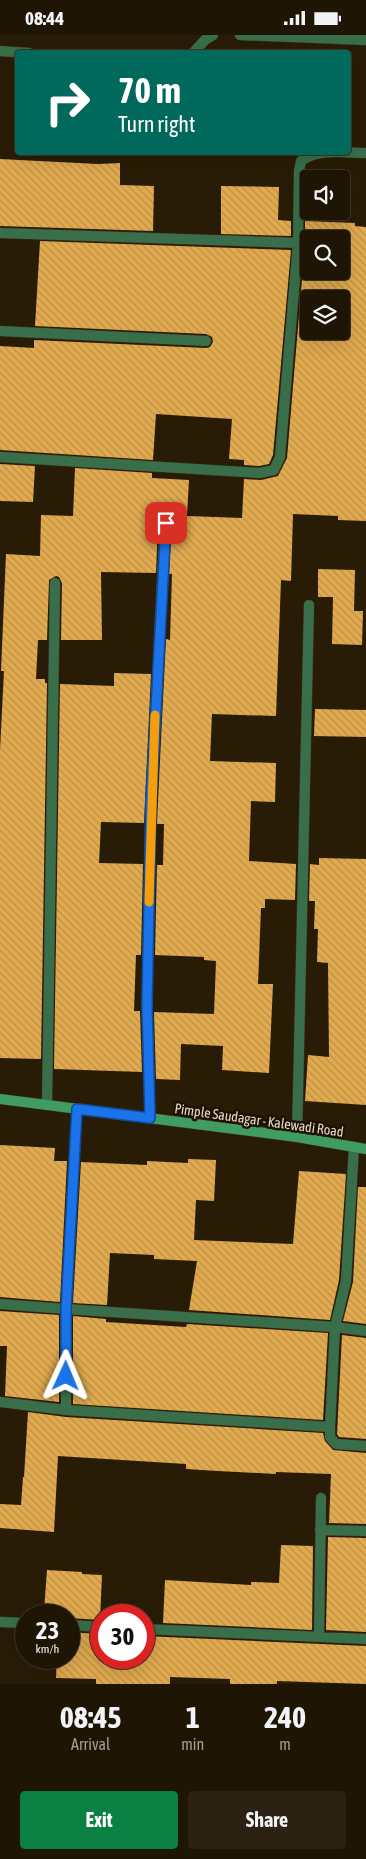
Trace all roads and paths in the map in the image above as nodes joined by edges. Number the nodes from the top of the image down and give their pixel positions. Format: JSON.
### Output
{"nodes":[{"id":1,"x":213,"y":35,"type":"edge"},
{"id":2,"x":240,"y":35,"type":"edge"},
{"id":3,"x":366,"y":39,"type":"edge"},
{"id":4,"x":196,"y":50,"type":"edge"},
{"id":5,"x":0,"y":51,"type":"edge"},
{"id":6,"x":15,"y":52,"type":"edge"},
{"id":7,"x":351,"y":153,"type":"edge"},
{"id":8,"x":366,"y":153,"type":"edge"},
{"id":9,"x":312,"y":155,"type":"edge"},
{"id":10,"x":0,"y":233,"type":"edge"},
{"id":11,"x":298,"y":243,"type":"junction"},
{"id":12,"x":0,"y":331,"type":"edge"},
{"id":13,"x":206,"y":341,"type":"dead end"},
{"id":14,"x":0,"y":457,"type":"edge"},
{"id":15,"x":166,"y":523,"type":"dead end"},
{"id":16,"x":55,"y":583,"type":"dead end"},
{"id":17,"x":309,"y":605,"type":"dead end"},
{"id":18,"x":0,"y":1099,"type":"edge"},
{"id":19,"x":47,"y":1105,"type":"junction"},
{"id":20,"x":77,"y":1109,"type":"junction"},
{"id":21,"x":150,"y":1118,"type":"junction"},
{"id":22,"x":296,"y":1137,"type":"junction"},
{"id":23,"x":354,"y":1147,"type":"junction"},
{"id":24,"x":366,"y":1149,"type":"edge"},
{"id":25,"x":0,"y":1304,"type":"edge"},
{"id":26,"x":66,"y":1309,"type":"junction"},
{"id":27,"x":335,"y":1327,"type":"junction"},
{"id":28,"x":366,"y":1331,"type":"edge"},
{"id":29,"x":0,"y":1402,"type":"edge"},
{"id":30,"x":66,"y":1410,"type":"junction"},
{"id":31,"x":330,"y":1427,"type":"junction"},
{"id":32,"x":366,"y":1446,"type":"edge"},
{"id":33,"x":321,"y":1498,"type":"dead end"},
{"id":34,"x":320,"y":1530,"type":"junction"},
{"id":35,"x":366,"y":1531,"type":"edge"},
{"id":36,"x":0,"y":1622,"type":"edge"},
{"id":37,"x":15,"y":1623,"type":"edge"},
{"id":38,"x":155,"y":1630,"type":"edge"},
{"id":39,"x":319,"y":1637,"type":"junction"},
{"id":40,"x":366,"y":1639,"type":"edge"}],
"edges":[{"from":1,"to":4,"type":"street"},
{"from":2,"to":3,"type":"street"},
{"from":5,"to":6,"type":"street"},
{"from":7,"to":8,"type":"street"},
{"from":9,"to":11,"type":"street"},
{"from":10,"to":11,"type":"street"},
{"from":11,"to":14,"type":"street"},
{"from":12,"to":13,"type":"street"},
{"from":15,"to":21,"type":"street"},
{"from":16,"to":19,"type":"street"},
{"from":17,"to":22,"type":"street"},
{"from":18,"to":19,"type":"main road","name":"Pimple Saudagar - Kalewadi Road"},
{"from":19,"to":20,"type":"main road","name":"Pimple Saudagar - Kalewadi Road"},
{"from":20,"to":21,"type":"main road","name":"Pimple Saudagar - Kalewadi Road"},
{"from":20,"to":26,"type":"street"},
{"from":21,"to":22,"type":"main road","name":"Pimple Saudagar - Kalewadi Road"},
{"from":22,"to":23,"type":"main road","name":"Pimple Saudagar - Kalewadi Road"},
{"from":23,"to":24,"type":"main road","name":"Pimple Saudagar - Kalewadi Road"},
{"from":23,"to":27,"type":"street"},
{"from":25,"to":26,"type":"street"},
{"from":26,"to":27,"type":"street"},
{"from":26,"to":30,"type":"street"},
{"from":27,"to":28,"type":"street"},
{"from":27,"to":31,"type":"street"},
{"from":29,"to":30,"type":"street"},
{"from":30,"to":31,"type":"street"},
{"from":31,"to":32,"type":"street"},
{"from":33,"to":34,"type":"street"},
{"from":34,"to":35,"type":"street"},
{"from":34,"to":39,"type":"street"},
{"from":36,"to":37,"type":"street"},
{"from":38,"to":39,"type":"street"},
{"from":39,"to":40,"type":"street"}]}
